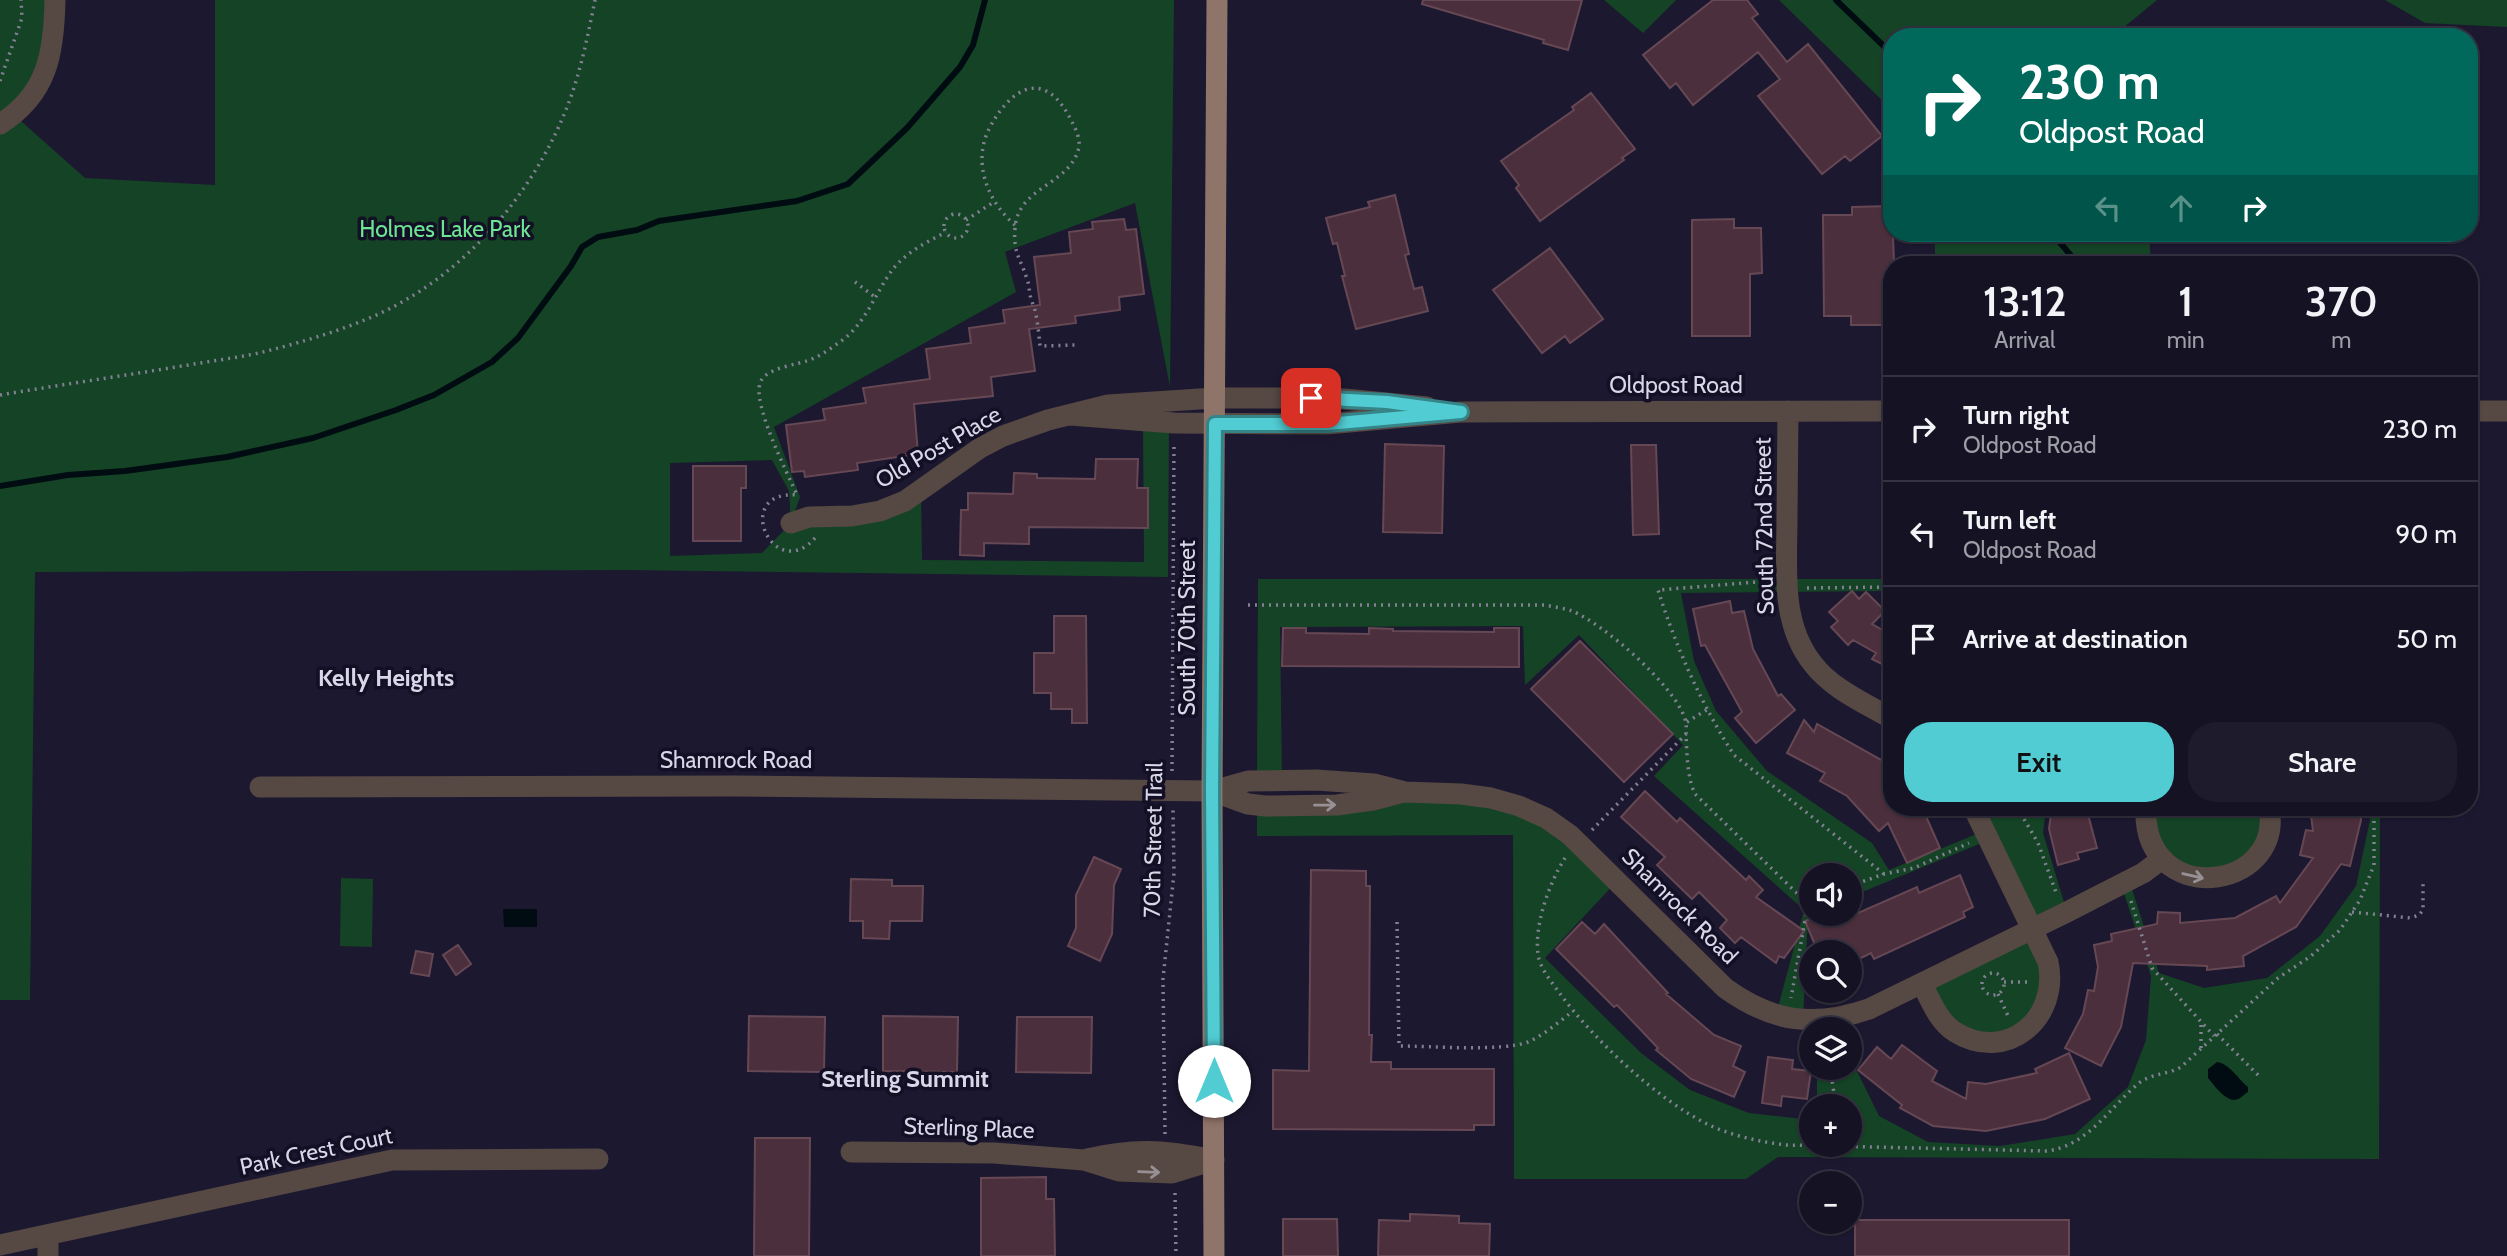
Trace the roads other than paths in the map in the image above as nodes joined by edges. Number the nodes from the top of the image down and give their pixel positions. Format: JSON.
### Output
{"nodes":[{"id":1,"x":55,"y":0,"type":"edge"},
{"id":2,"x":1217,"y":0,"type":"edge"},
{"id":3,"x":0,"y":124,"type":"edge"},
{"id":4,"x":1215,"y":398,"type":"junction"},
{"id":5,"x":1788,"y":411,"type":"junction"},
{"id":6,"x":1883,"y":411,"type":"edge"},
{"id":7,"x":2478,"y":411,"type":"edge"},
{"id":8,"x":2507,"y":411,"type":"edge"},
{"id":9,"x":1461,"y":412,"type":"junction"},
{"id":10,"x":1070,"y":415,"type":"junction"},
{"id":11,"x":1215,"y":424,"type":"junction"},
{"id":12,"x":791,"y":523,"type":"dead end"},
{"id":13,"x":1883,"y":713,"type":"edge"},
{"id":14,"x":260,"y":787,"type":"dead end"},
{"id":15,"x":1212,"y":791,"type":"junction"},
{"id":16,"x":1977,"y":816,"type":"edge"},
{"id":17,"x":2146,"y":816,"type":"edge"},
{"id":18,"x":2271,"y":816,"type":"edge"},
{"id":19,"x":2162,"y":859,"type":"junction"},
{"id":20,"x":2033,"y":929,"type":"junction"},
{"id":21,"x":1922,"y":984,"type":"junction"},
{"id":22,"x":852,"y":1152,"type":"dead end"},
{"id":23,"x":598,"y":1159,"type":"dead end"},
{"id":24,"x":1084,"y":1160,"type":"junction"},
{"id":25,"x":1214,"y":1160,"type":"junction"},
{"id":26,"x":0,"y":1245,"type":"edge"},
{"id":27,"x":48,"y":1245,"type":"edge"},
{"id":28,"x":1214,"y":1256,"type":"edge"}],
"edges":[{"from":1,"to":3,"type":"street"},
{"from":2,"to":4,"type":"main road","name":"South 70th Street"},
{"from":4,"to":9,"type":"street","name":"Oldpost Road"},
{"from":4,"to":10,"type":"street","name":"Old Post Place"},
{"from":4,"to":11,"type":"main road","name":"South 70th Street"},
{"from":5,"to":6,"type":"street","name":"Oldpost Road"},
{"from":5,"to":9,"type":"street","name":"Oldpost Road"},
{"from":5,"to":13,"type":"street","name":"South 72nd Street"},
{"from":7,"to":8,"type":"street"},
{"from":9,"to":11,"type":"street","name":"Oldpost Road"},
{"from":10,"to":11,"type":"street","name":"Old Post Place"},
{"from":10,"to":12,"type":"street","name":"Old Post Place"},
{"from":11,"to":15,"type":"main road","name":"South 70th Street"},
{"from":14,"to":15,"type":"street","name":"Shamrock Road"},
{"from":15,"to":21,"type":"street","name":"Shamrock Road"},
{"from":15,"to":25,"type":"main road","name":"South 70th Street"},
{"from":16,"to":20,"type":"street"},
{"from":17,"to":19,"type":"street"},
{"from":19,"to":18,"type":"street","one_way":true},
{"from":19,"to":20,"type":"street","name":"Shamrock Road"},
{"from":20,"to":21,"type":"street","name":"Shamrock Road"},
{"from":20,"to":21,"type":"street"},
{"from":22,"to":24,"type":"street","name":"Sterling Place"},
{"from":23,"to":27,"type":"street","name":"Park Crest Court"},
{"from":24,"to":25,"type":"street","name":"Sterling Place"},
{"from":24,"to":25,"type":"street","name":"Sterling Place","one_way":true},
{"from":25,"to":28,"type":"main road","name":"South 70th Street"},
{"from":26,"to":27,"type":"street","name":"Park Crest Court"}]}
